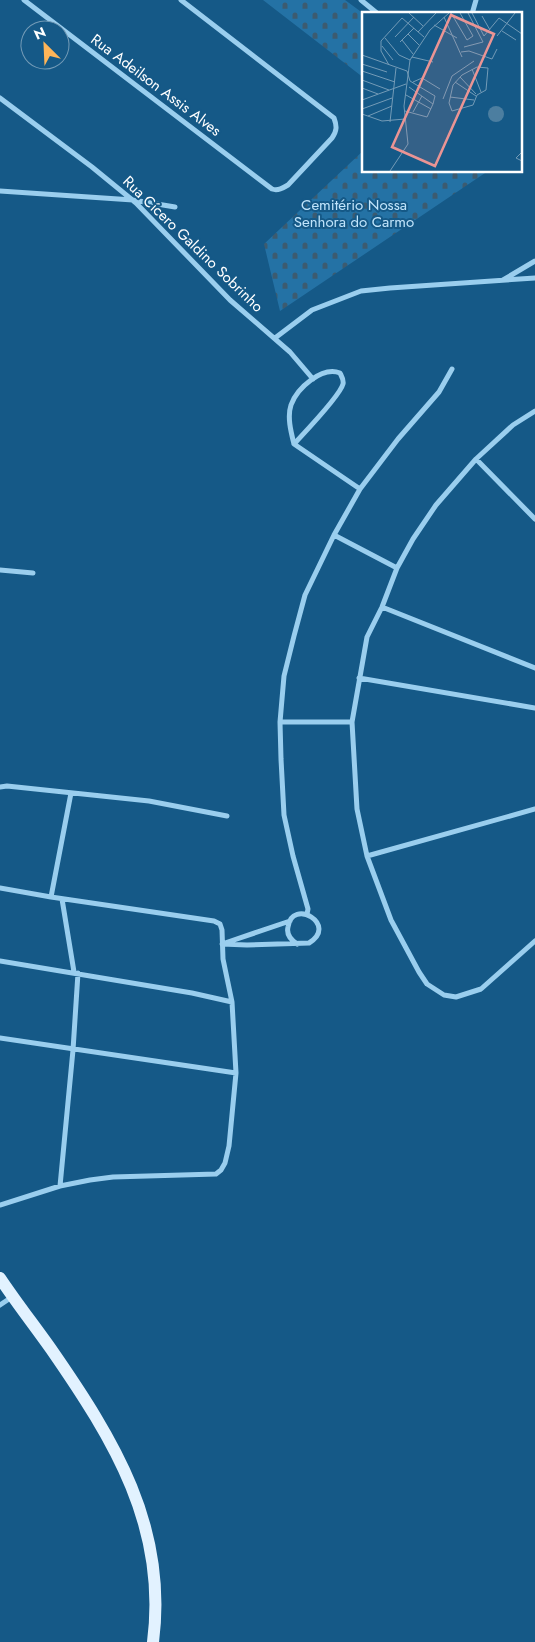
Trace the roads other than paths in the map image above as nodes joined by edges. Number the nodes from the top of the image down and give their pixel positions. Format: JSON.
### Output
{"nodes":[{"id":1,"x":24,"y":0,"type":"edge"},
{"id":2,"x":181,"y":0,"type":"edge"},
{"id":3,"x":361,"y":0,"type":"edge"},
{"id":4,"x":376,"y":12,"type":"edge"},
{"id":5,"x":0,"y":98,"type":"edge"},
{"id":6,"x":0,"y":190,"type":"edge"},
{"id":7,"x":133,"y":200,"type":"junction"},
{"id":8,"x":175,"y":207,"type":"dead end"},
{"id":9,"x":535,"y":262,"type":"edge"},
{"id":10,"x":535,"y":278,"type":"edge"},
{"id":11,"x":502,"y":280,"type":"junction"},
{"id":12,"x":275,"y":338,"type":"junction"},
{"id":13,"x":452,"y":369,"type":"dead end"},
{"id":14,"x":313,"y":379,"type":"junction"},
{"id":15,"x":535,"y":411,"type":"edge"},
{"id":16,"x":294,"y":444,"type":"junction"},
{"id":17,"x":476,"y":459,"type":"junction"},
{"id":18,"x":360,"y":489,"type":"junction"},
{"id":19,"x":535,"y":519,"type":"edge"},
{"id":20,"x":334,"y":535,"type":"junction"},
{"id":21,"x":397,"y":568,"type":"junction"},
{"id":22,"x":0,"y":570,"type":"edge"},
{"id":23,"x":32,"y":573,"type":"dead end"},
{"id":24,"x":382,"y":607,"type":"junction"},
{"id":25,"x":535,"y":668,"type":"edge"},
{"id":26,"x":359,"y":678,"type":"junction"},
{"id":27,"x":535,"y":708,"type":"edge"},
{"id":28,"x":280,"y":722,"type":"junction"},
{"id":29,"x":352,"y":722,"type":"junction"},
{"id":30,"x":0,"y":787,"type":"edge"},
{"id":31,"x":70,"y":793,"type":"junction"},
{"id":32,"x":535,"y":809,"type":"edge"},
{"id":33,"x":227,"y":816,"type":"dead end"},
{"id":34,"x":367,"y":856,"type":"junction"},
{"id":35,"x":0,"y":888,"type":"edge"},
{"id":36,"x":51,"y":897,"type":"junction"},
{"id":37,"x":62,"y":899,"type":"junction"},
{"id":38,"x":307,"y":914,"type":"junction"},
{"id":39,"x":290,"y":921,"type":"junction"},
{"id":40,"x":535,"y":941,"type":"edge"},
{"id":41,"x":222,"y":944,"type":"junction"},
{"id":42,"x":297,"y":944,"type":"junction"},
{"id":43,"x":0,"y":961,"type":"edge"},
{"id":44,"x":76,"y":973,"type":"junction"},
{"id":45,"x":232,"y":1002,"type":"junction"},
{"id":46,"x":0,"y":1038,"type":"edge"},
{"id":47,"x":73,"y":1050,"type":"junction"},
{"id":48,"x":236,"y":1073,"type":"junction"},
{"id":49,"x":60,"y":1186,"type":"junction"},
{"id":50,"x":0,"y":1204,"type":"edge"},
{"id":51,"x":6,"y":1287,"type":"edge"},
{"id":52,"x":0,"y":1306,"type":"edge"},
{"id":53,"x":153,"y":1642,"type":"edge"}],
"edges":[{"from":1,"to":2,"type":"street","name":"Rua Adeilson Assis Alves"},
{"from":3,"to":4,"type":"street"},
{"from":5,"to":7,"type":"street","name":"Rua Cícero Galdino Sobrinho"},
{"from":6,"to":7,"type":"street"},
{"from":7,"to":8,"type":"street"},
{"from":7,"to":12,"type":"street","name":"Rua Cícero Galdino Sobrinho"},
{"from":9,"to":11,"type":"street"},
{"from":10,"to":11,"type":"street"},
{"from":11,"to":12,"type":"street"},
{"from":12,"to":14,"type":"street","name":"Rua Cícero Galdino Sobrinho"},
{"from":13,"to":18,"type":"street"},
{"from":14,"to":16,"type":"street"},
{"from":14,"to":16,"type":"street"},
{"from":15,"to":17,"type":"street"},
{"from":16,"to":18,"type":"street"},
{"from":17,"to":19,"type":"street"},
{"from":17,"to":21,"type":"street"},
{"from":18,"to":20,"type":"street"},
{"from":20,"to":21,"type":"street"},
{"from":20,"to":28,"type":"street"},
{"from":21,"to":24,"type":"street"},
{"from":22,"to":23,"type":"street"},
{"from":24,"to":25,"type":"street"},
{"from":24,"to":26,"type":"street"},
{"from":26,"to":27,"type":"street"},
{"from":26,"to":29,"type":"street"},
{"from":28,"to":29,"type":"street"},
{"from":28,"to":38,"type":"street"},
{"from":29,"to":34,"type":"street"},
{"from":30,"to":31,"type":"street"},
{"from":31,"to":33,"type":"street"},
{"from":31,"to":36,"type":"street"},
{"from":32,"to":34,"type":"street"},
{"from":34,"to":40,"type":"street"},
{"from":35,"to":36,"type":"street"},
{"from":36,"to":37,"type":"street"},
{"from":37,"to":41,"type":"street"},
{"from":37,"to":44,"type":"street"},
{"from":38,"to":39,"type":"street"},
{"from":38,"to":42,"type":"street"},
{"from":39,"to":41,"type":"street"},
{"from":39,"to":42,"type":"street"},
{"from":41,"to":42,"type":"street"},
{"from":41,"to":45,"type":"street"},
{"from":43,"to":44,"type":"street"},
{"from":44,"to":45,"type":"street"},
{"from":44,"to":47,"type":"street"},
{"from":45,"to":48,"type":"street"},
{"from":46,"to":47,"type":"street"},
{"from":47,"to":48,"type":"street"},
{"from":47,"to":49,"type":"street"},
{"from":48,"to":49,"type":"street"},
{"from":49,"to":50,"type":"street"},
{"from":51,"to":52,"type":"street"},
{"from":51,"to":53,"type":"main road"}]}
